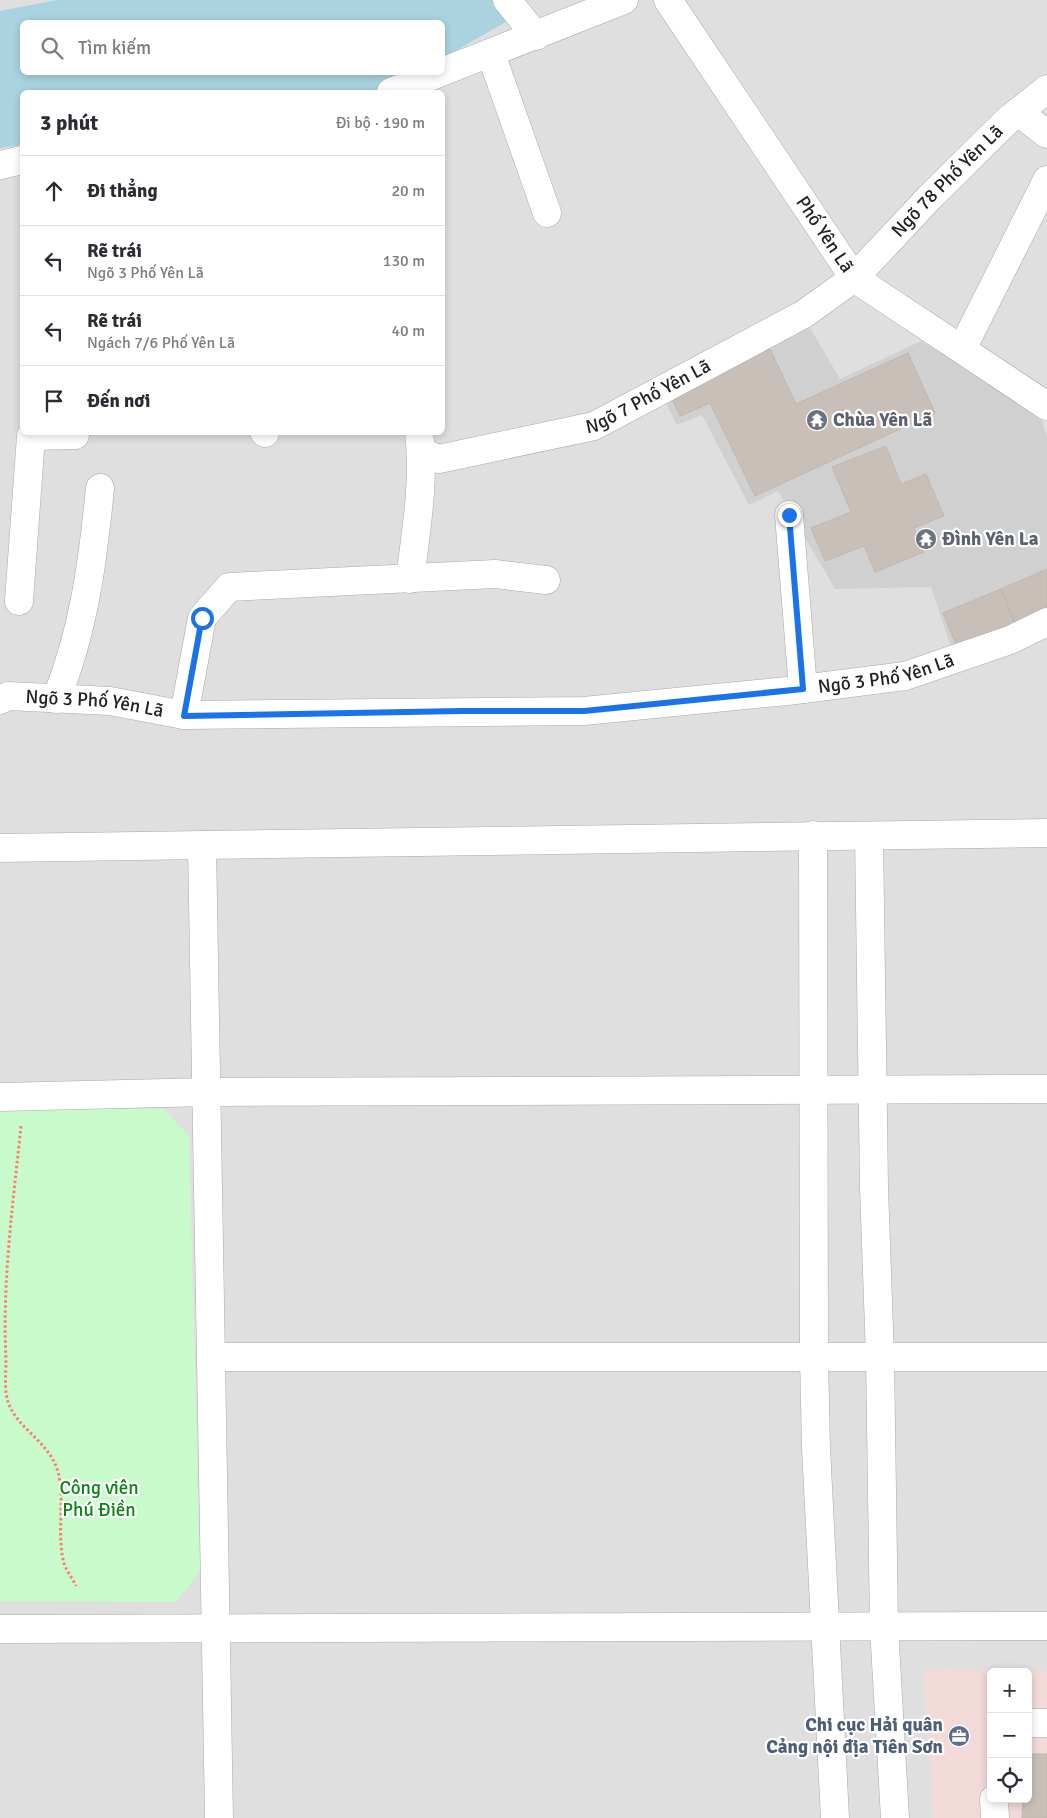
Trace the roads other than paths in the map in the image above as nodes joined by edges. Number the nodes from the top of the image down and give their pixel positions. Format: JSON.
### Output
{"nodes":[{"id":1,"x":507,"y":0,"type":"edge"},
{"id":2,"x":624,"y":0,"type":"edge"},
{"id":3,"x":668,"y":0,"type":"edge"},
{"id":4,"x":536,"y":36,"type":"junction"},
{"id":5,"x":490,"y":54,"type":"junction"},
{"id":6,"x":445,"y":71,"type":"edge"},
{"id":7,"x":435,"y":75,"type":"edge"},
{"id":8,"x":1047,"y":88,"type":"edge"},
{"id":9,"x":396,"y":90,"type":"edge"},
{"id":10,"x":1018,"y":112,"type":"junction"},
{"id":11,"x":1047,"y":134,"type":"edge"},
{"id":12,"x":20,"y":160,"type":"edge"},
{"id":13,"x":0,"y":165,"type":"edge"},
{"id":14,"x":1047,"y":180,"type":"edge"},
{"id":15,"x":547,"y":213,"type":"dead end"},
{"id":16,"x":854,"y":278,"type":"junction"},
{"id":17,"x":962,"y":349,"type":"junction"},
{"id":18,"x":1047,"y":406,"type":"edge"},
{"id":19,"x":74,"y":435,"type":"edge"},
{"id":20,"x":420,"y":442,"type":"edge"},
{"id":21,"x":100,"y":488,"type":"dead end"},
{"id":22,"x":789,"y":515,"type":"dead end"},
{"id":23,"x":410,"y":579,"type":"junction"},
{"id":24,"x":546,"y":580,"type":"dead end"},
{"id":25,"x":19,"y":601,"type":"dead end"},
{"id":26,"x":1047,"y":622,"type":"edge"},
{"id":27,"x":803,"y":689,"type":"junction"},
{"id":28,"x":56,"y":699,"type":"junction"},
{"id":29,"x":0,"y":700,"type":"edge"},
{"id":30,"x":184,"y":716,"type":"junction"},
{"id":31,"x":1047,"y":833,"type":"edge"},
{"id":32,"x":813,"y":835,"type":"junction"},
{"id":33,"x":869,"y":836,"type":"junction"},
{"id":34,"x":202,"y":845,"type":"junction"},
{"id":35,"x":0,"y":848,"type":"edge"},
{"id":36,"x":1047,"y":1089,"type":"edge"},
{"id":37,"x":814,"y":1090,"type":"junction"},
{"id":38,"x":872,"y":1090,"type":"junction"},
{"id":39,"x":208,"y":1092,"type":"junction"},
{"id":40,"x":0,"y":1098,"type":"edge"},
{"id":41,"x":212,"y":1357,"type":"junction"},
{"id":42,"x":814,"y":1357,"type":"junction"},
{"id":43,"x":880,"y":1357,"type":"junction"},
{"id":44,"x":1047,"y":1357,"type":"edge"},
{"id":45,"x":1047,"y":1626,"type":"edge"},
{"id":46,"x":216,"y":1627,"type":"junction"},
{"id":47,"x":826,"y":1627,"type":"junction"},
{"id":48,"x":884,"y":1627,"type":"junction"},
{"id":49,"x":0,"y":1629,"type":"edge"},
{"id":50,"x":1032,"y":1723,"type":"edge"},
{"id":51,"x":1047,"y":1723,"type":"edge"},
{"id":52,"x":994,"y":1803,"type":"edge"},
{"id":53,"x":219,"y":1818,"type":"edge"},
{"id":54,"x":835,"y":1818,"type":"edge"},
{"id":55,"x":896,"y":1818,"type":"edge"},
{"id":56,"x":995,"y":1818,"type":"edge"}],
"edges":[{"from":1,"to":4,"type":"street"},
{"from":2,"to":4,"type":"street"},
{"from":3,"to":16,"type":"street","name":"Phố Yên Lã"},
{"from":4,"to":5,"type":"street"},
{"from":5,"to":6,"type":"street"},
{"from":5,"to":15,"type":"street"},
{"from":7,"to":9,"type":"street"},
{"from":8,"to":10,"type":"street","name":"Ngõ 78 Phố Yên Lã"},
{"from":10,"to":11,"type":"street"},
{"from":10,"to":16,"type":"street","name":"Ngõ 78 Phố Yên Lã"},
{"from":12,"to":13,"type":"street"},
{"from":14,"to":17,"type":"street"},
{"from":16,"to":17,"type":"street","name":"Phố Yên Lã"},
{"from":16,"to":20,"type":"street","name":"Ngõ 7 Phố Yên Lã"},
{"from":17,"to":18,"type":"street","name":"Phố Yên Lã"},
{"from":19,"to":25,"type":"street"},
{"from":20,"to":23,"type":"street"},
{"from":21,"to":28,"type":"street"},
{"from":22,"to":27,"type":"street"},
{"from":23,"to":24,"type":"street"},
{"from":23,"to":30,"type":"street"},
{"from":26,"to":27,"type":"street","name":"Ngõ 3 Phố Yên Lã"},
{"from":27,"to":30,"type":"street","name":"Ngõ 3 Phố Yên Lã"},
{"from":28,"to":29,"type":"street","name":"Ngõ 3 Phố Yên Lã"},
{"from":28,"to":30,"type":"street","name":"Ngõ 3 Phố Yên Lã"},
{"from":31,"to":33,"type":"street"},
{"from":32,"to":33,"type":"street"},
{"from":32,"to":34,"type":"street"},
{"from":32,"to":37,"type":"street"},
{"from":33,"to":38,"type":"street"},
{"from":34,"to":35,"type":"street"},
{"from":34,"to":39,"type":"street"},
{"from":36,"to":38,"type":"street"},
{"from":37,"to":38,"type":"street"},
{"from":37,"to":39,"type":"street"},
{"from":37,"to":42,"type":"street"},
{"from":38,"to":43,"type":"street"},
{"from":39,"to":40,"type":"street"},
{"from":39,"to":41,"type":"street"},
{"from":41,"to":42,"type":"street"},
{"from":41,"to":46,"type":"street"},
{"from":42,"to":43,"type":"street"},
{"from":42,"to":47,"type":"street"},
{"from":43,"to":44,"type":"street"},
{"from":43,"to":48,"type":"street"},
{"from":45,"to":48,"type":"street"},
{"from":46,"to":47,"type":"street"},
{"from":46,"to":49,"type":"street"},
{"from":46,"to":53,"type":"street"},
{"from":47,"to":48,"type":"street"},
{"from":47,"to":54,"type":"street"},
{"from":48,"to":55,"type":"street"},
{"from":50,"to":51,"type":"street"},
{"from":52,"to":56,"type":"street"}]}
